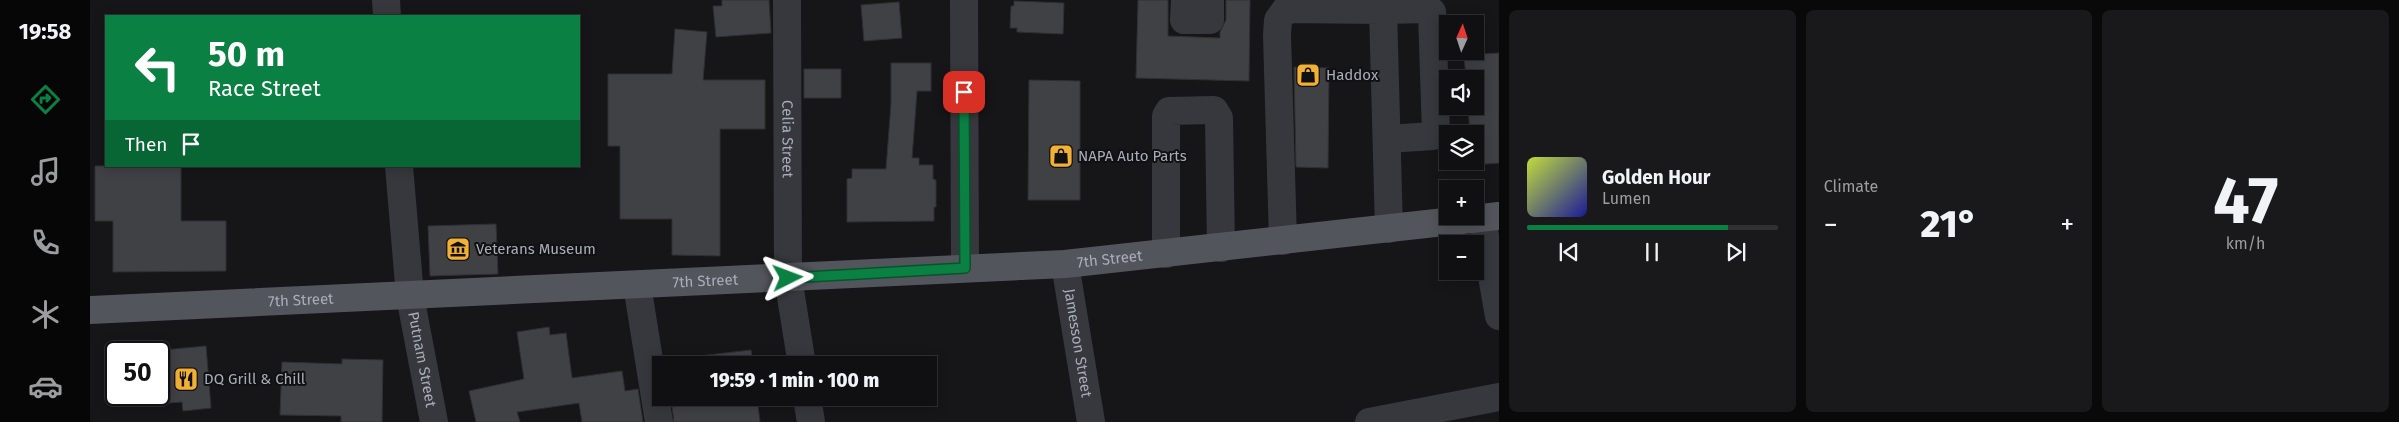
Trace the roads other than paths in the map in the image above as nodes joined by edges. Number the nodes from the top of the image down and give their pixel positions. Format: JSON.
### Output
{"nodes":[{"id":1,"x":386,"y":0,"type":"edge"},
{"id":2,"x":787,"y":0,"type":"edge"},
{"id":3,"x":964,"y":0,"type":"edge"},
{"id":4,"x":1185,"y":0,"type":"edge"},
{"id":5,"x":1210,"y":0,"type":"edge"},
{"id":6,"x":1384,"y":10,"type":"junction"},
{"id":7,"x":387,"y":15,"type":"edge"},
{"id":8,"x":1387,"y":139,"type":"junction"},
{"id":9,"x":399,"y":167,"type":"edge"},
{"id":10,"x":1491,"y":218,"type":"edge"},
{"id":11,"x":1390,"y":229,"type":"junction"},
{"id":12,"x":1282,"y":241,"type":"junction"},
{"id":13,"x":1221,"y":248,"type":"junction"},
{"id":14,"x":1166,"y":254,"type":"junction"},
{"id":15,"x":1065,"y":264,"type":"junction"},
{"id":16,"x":965,"y":268,"type":"junction"},
{"id":17,"x":788,"y":278,"type":"junction"},
{"id":18,"x":637,"y":285,"type":"junction"},
{"id":19,"x":410,"y":296,"type":"junction"},
{"id":20,"x":90,"y":310,"type":"edge"},
{"id":21,"x":1499,"y":316,"type":"edge"},
{"id":22,"x":801,"y":356,"type":"edge"},
{"id":23,"x":1499,"y":397,"type":"edge"},
{"id":24,"x":808,"y":406,"type":"edge"},
{"id":25,"x":434,"y":422,"type":"edge"},
{"id":26,"x":659,"y":422,"type":"edge"},
{"id":27,"x":811,"y":422,"type":"edge"},
{"id":28,"x":1091,"y":422,"type":"edge"},
{"id":29,"x":1369,"y":422,"type":"edge"}],
"edges":[{"from":1,"to":7,"type":"street"},
{"from":2,"to":17,"type":"street","name":"Celia Street"},
{"from":3,"to":16,"type":"street"},
{"from":4,"to":5,"type":"street"},
{"from":6,"to":8,"type":"street"},
{"from":6,"to":8,"type":"street"},
{"from":6,"to":12,"type":"street"},
{"from":8,"to":11,"type":"street"},
{"from":9,"to":19,"type":"street","name":"Putnam Street"},
{"from":10,"to":11,"type":"main road","name":"7th Street"},
{"from":10,"to":21,"type":"street"},
{"from":11,"to":12,"type":"main road","name":"7th Street"},
{"from":12,"to":13,"type":"main road","name":"7th Street"},
{"from":13,"to":14,"type":"main road","name":"7th Street"},
{"from":13,"to":14,"type":"street"},
{"from":14,"to":15,"type":"main road","name":"7th Street"},
{"from":15,"to":16,"type":"main road","name":"7th Street"},
{"from":15,"to":28,"type":"street","name":"Jamesson Street"},
{"from":16,"to":17,"type":"main road","name":"7th Street"},
{"from":17,"to":18,"type":"main road","name":"7th Street"},
{"from":17,"to":22,"type":"street","name":"Celia Street"},
{"from":18,"to":19,"type":"main road","name":"7th Street"},
{"from":18,"to":26,"type":"street"},
{"from":19,"to":20,"type":"main road","name":"7th Street"},
{"from":19,"to":25,"type":"street","name":"Putnam Street"},
{"from":23,"to":29,"type":"street"},
{"from":24,"to":27,"type":"street"}]}
